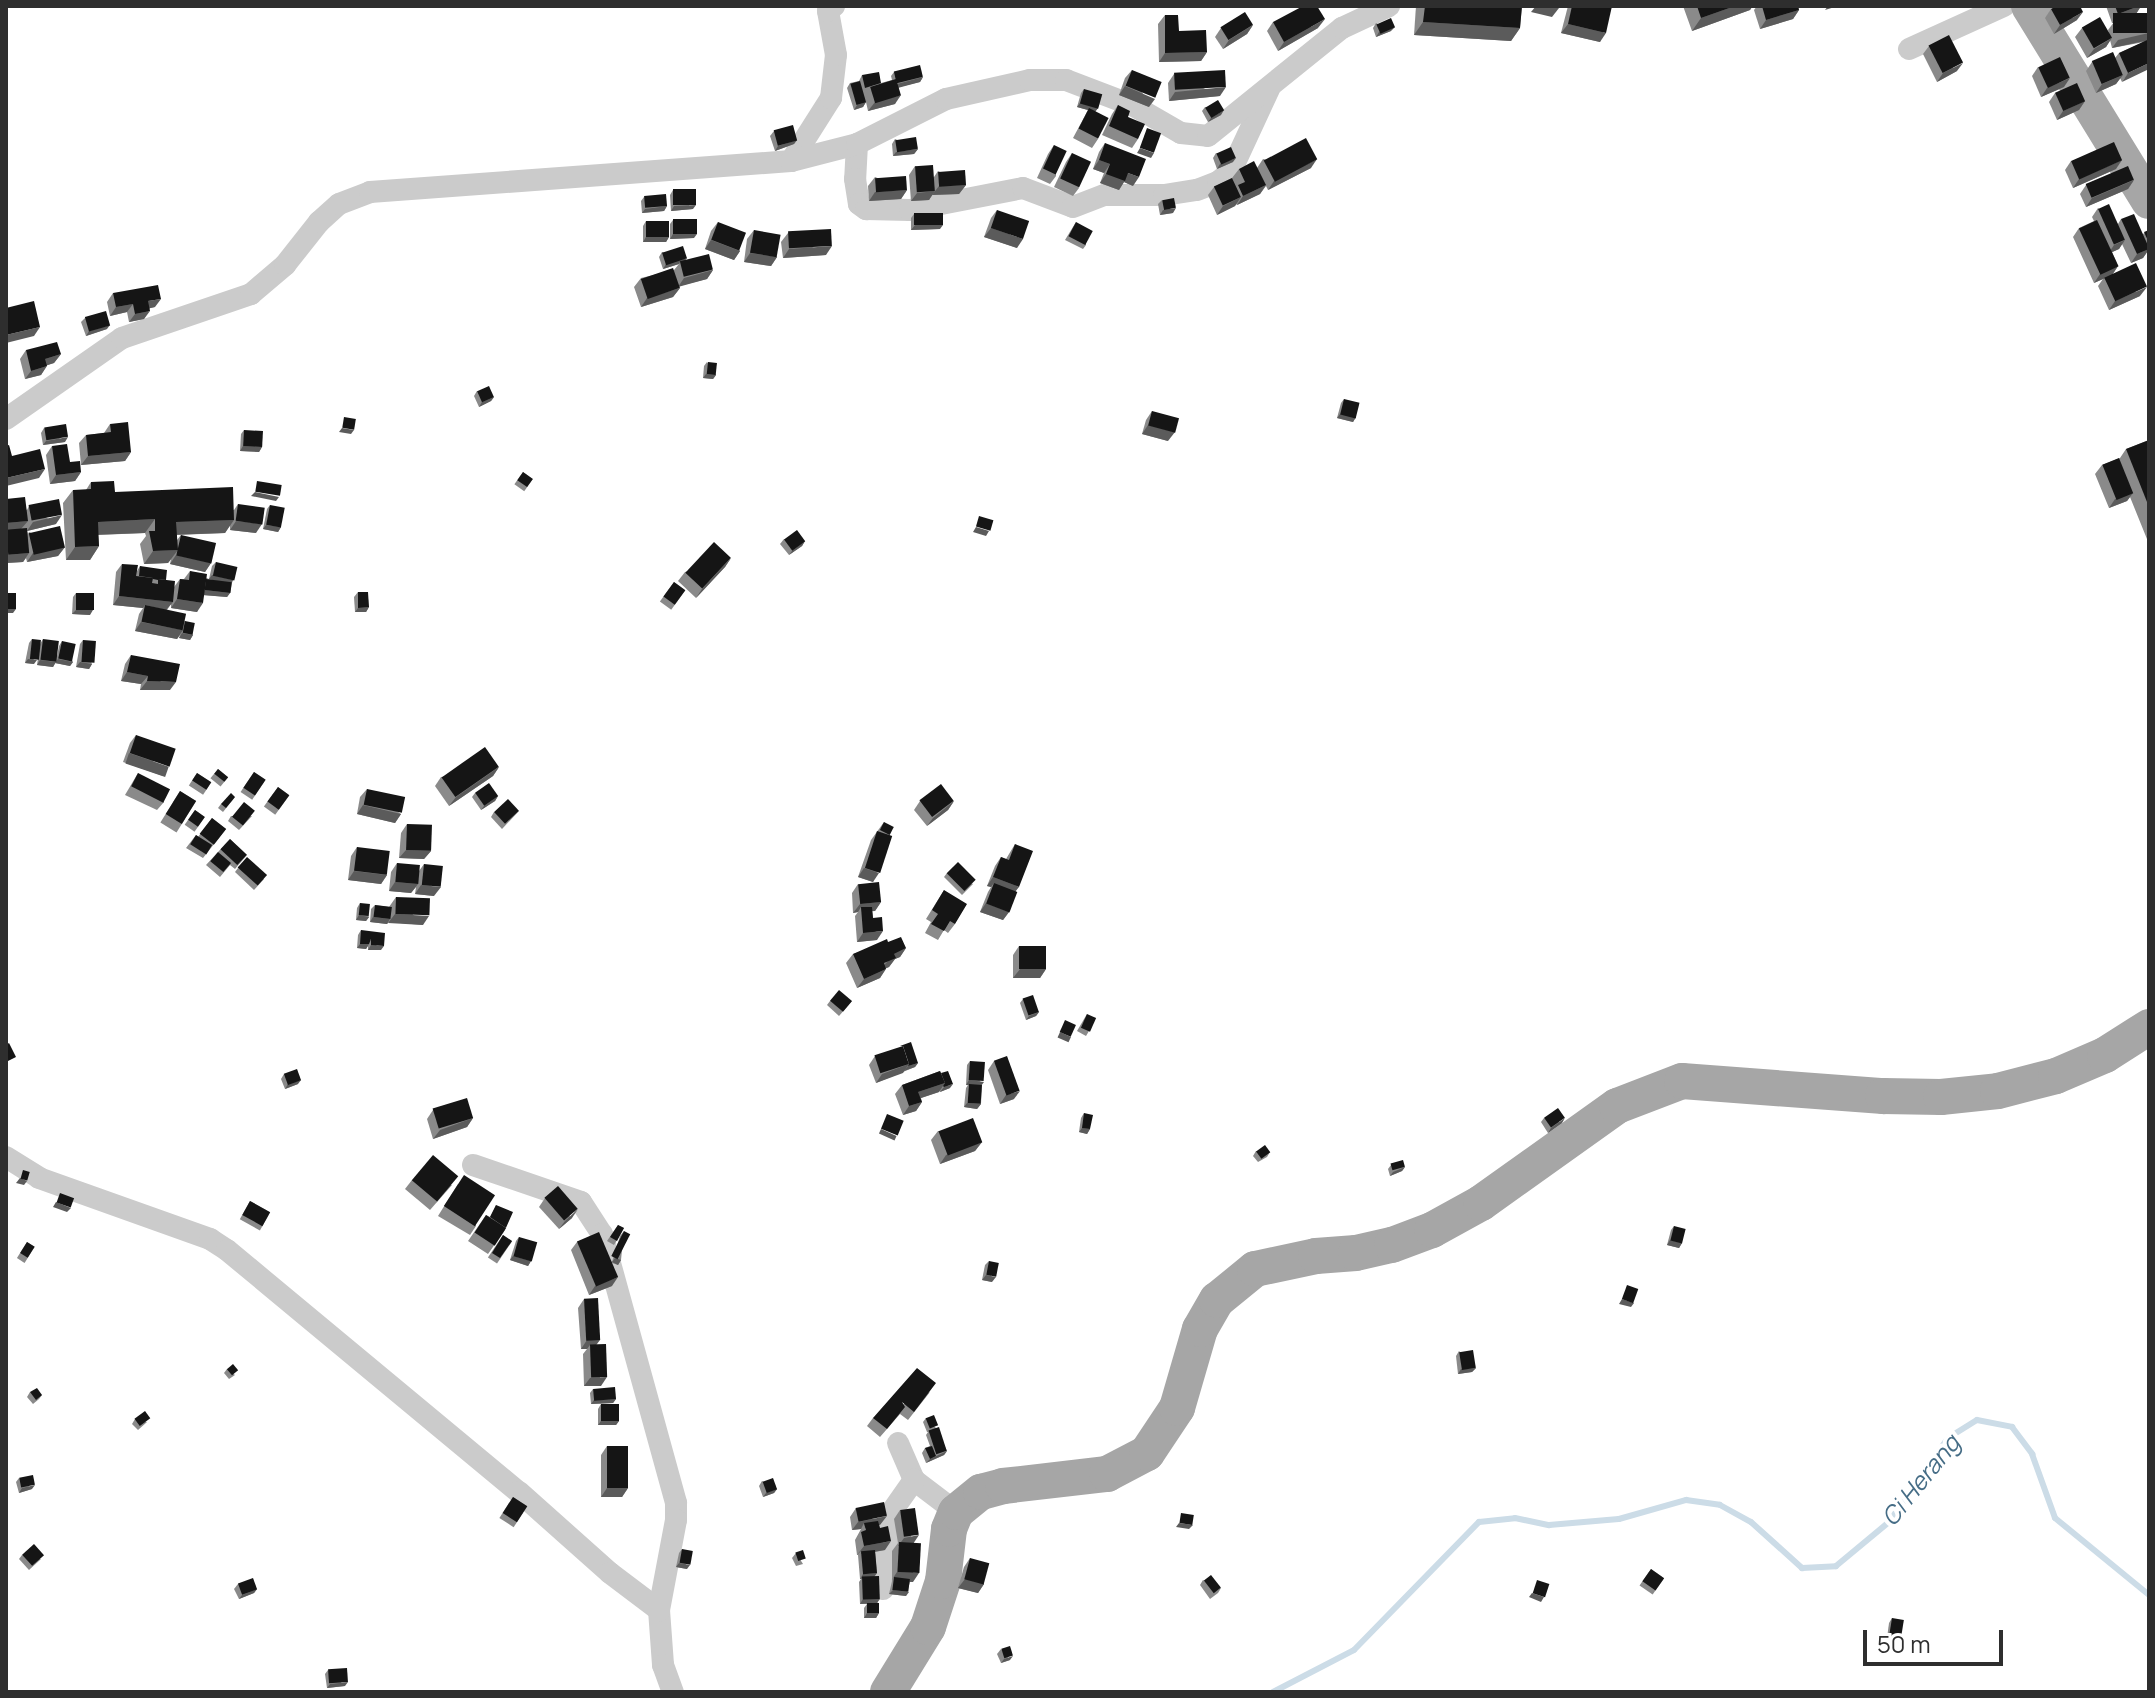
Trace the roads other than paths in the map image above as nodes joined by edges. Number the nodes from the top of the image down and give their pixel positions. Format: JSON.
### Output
{"nodes":[{"id":1,"x":834,"y":6,"type":"edge"},
{"id":2,"x":1389,"y":6,"type":"edge"},
{"id":3,"x":2004,"y":6,"type":"edge"},
{"id":4,"x":2029,"y":6,"type":"edge"},
{"id":5,"x":1909,"y":49,"type":"dead end"},
{"id":6,"x":1270,"y":87,"type":"junction"},
{"id":7,"x":857,"y":144,"type":"junction"},
{"id":8,"x":791,"y":161,"type":"junction"},
{"id":9,"x":2149,"y":201,"type":"edge"},
{"id":10,"x":6,"y":419,"type":"edge"},
{"id":11,"x":2149,"y":1027,"type":"edge"},
{"id":12,"x":6,"y":1157,"type":"edge"},
{"id":13,"x":473,"y":1165,"type":"dead end"},
{"id":14,"x":898,"y":1443,"type":"dead end"},
{"id":15,"x":914,"y":1480,"type":"junction"},
{"id":16,"x":956,"y":1512,"type":"junction"},
{"id":17,"x":883,"y":1589,"type":"edge"},
{"id":18,"x":659,"y":1610,"type":"junction"},
{"id":19,"x":673,"y":1692,"type":"edge"},
{"id":20,"x":888,"y":1692,"type":"edge"}],
"edges":[{"from":1,"to":8,"type":"street"},
{"from":2,"to":6,"type":"street"},
{"from":3,"to":5,"type":"street"},
{"from":4,"to":9,"type":"main road"},
{"from":6,"to":7,"type":"street"},
{"from":6,"to":7,"type":"street"},
{"from":7,"to":8,"type":"street"},
{"from":8,"to":10,"type":"street"},
{"from":11,"to":16,"type":"main road"},
{"from":12,"to":18,"type":"street"},
{"from":13,"to":18,"type":"street"},
{"from":14,"to":15,"type":"street"},
{"from":15,"to":16,"type":"street"},
{"from":15,"to":17,"type":"street"},
{"from":16,"to":20,"type":"main road"},
{"from":18,"to":19,"type":"street"}]}
